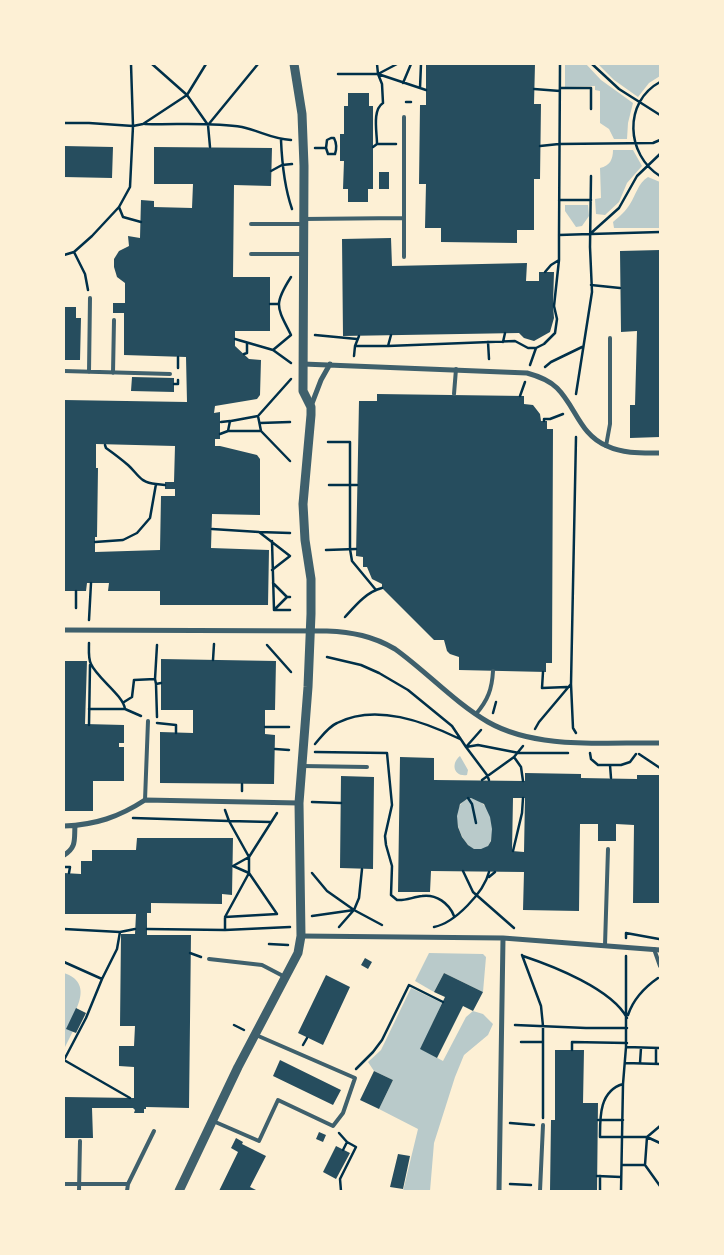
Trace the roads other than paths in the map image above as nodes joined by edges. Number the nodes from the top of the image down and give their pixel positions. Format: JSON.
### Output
{"nodes":[{"id":1,"x":294,"y":64,"type":"edge"},
{"id":2,"x":404,"y":117,"type":"dead end"},
{"id":3,"x":404,"y":218,"type":"junction"},
{"id":4,"x":303,"y":222,"type":"junction"},
{"id":5,"x":251,"y":224,"type":"dead end"},
{"id":6,"x":251,"y":254,"type":"dead end"},
{"id":7,"x":303,"y":254,"type":"junction"},
{"id":8,"x":404,"y":257,"type":"dead end"},
{"id":9,"x":90,"y":298,"type":"road end"},
{"id":10,"x":114,"y":320,"type":"dead end"},
{"id":11,"x":610,"y":338,"type":"dead end"},
{"id":12,"x":303,"y":364,"type":"junction"},
{"id":13,"x":330,"y":364,"type":"junction"},
{"id":14,"x":456,"y":369,"type":"junction"},
{"id":15,"x":64,"y":371,"type":"edge"},
{"id":16,"x":89,"y":372,"type":"junction"},
{"id":17,"x":113,"y":373,"type":"junction"},
{"id":18,"x":170,"y":374,"type":"dead end"},
{"id":19,"x":454,"y":394,"type":"dead end"},
{"id":20,"x":311,"y":407,"type":"junction"},
{"id":21,"x":606,"y":446,"type":"junction"},
{"id":22,"x":660,"y":453,"type":"edge"},
{"id":23,"x":64,"y":630,"type":"edge"},
{"id":24,"x":310,"y":632,"type":"junction"},
{"id":25,"x":493,"y":671,"type":"dead end"},
{"id":26,"x":476,"y":714,"type":"junction"},
{"id":27,"x":148,"y":721,"type":"road end"},
{"id":28,"x":660,"y":743,"type":"edge"},
{"id":29,"x":302,"y":766,"type":"junction"},
{"id":30,"x":367,"y":767,"type":"dead end"},
{"id":31,"x":145,"y":800,"type":"junction"},
{"id":32,"x":299,"y":803,"type":"junction"},
{"id":33,"x":64,"y":826,"type":"edge"},
{"id":34,"x":75,"y":826,"type":"junction"},
{"id":35,"x":608,"y":849,"type":"dead end"},
{"id":36,"x":64,"y":855,"type":"edge"},
{"id":37,"x":301,"y":936,"type":"junction"},
{"id":38,"x":503,"y":938,"type":"junction"},
{"id":39,"x":605,"y":945,"type":"junction"},
{"id":40,"x":654,"y":949,"type":"junction"},
{"id":41,"x":660,"y":950,"type":"edge"},
{"id":42,"x":210,"y":960,"type":"dead end"},
{"id":43,"x":660,"y":966,"type":"edge"},
{"id":44,"x":285,"y":978,"type":"junction"},
{"id":45,"x":256,"y":1035,"type":"junction"},
{"id":46,"x":213,"y":1121,"type":"junction"},
{"id":47,"x":543,"y":1125,"type":"road end"},
{"id":48,"x":154,"y":1131,"type":"dead end"},
{"id":49,"x":80,"y":1141,"type":"dead end"},
{"id":50,"x":64,"y":1184,"type":"edge"},
{"id":51,"x":79,"y":1184,"type":"junction"},
{"id":52,"x":128,"y":1184,"type":"junction"},
{"id":53,"x":79,"y":1191,"type":"edge"},
{"id":54,"x":127,"y":1191,"type":"edge"},
{"id":55,"x":179,"y":1191,"type":"edge"},
{"id":56,"x":499,"y":1191,"type":"edge"},
{"id":57,"x":540,"y":1191,"type":"edge"}],
"edges":[{"from":1,"to":4,"type":"street"},
{"from":2,"to":3,"type":"lane"},
{"from":3,"to":4,"type":"lane"},
{"from":3,"to":8,"type":"lane"},
{"from":4,"to":5,"type":"lane"},
{"from":4,"to":7,"type":"street"},
{"from":6,"to":7,"type":"lane"},
{"from":7,"to":12,"type":"street"},
{"from":9,"to":16,"type":"lane"},
{"from":10,"to":17,"type":"lane"},
{"from":11,"to":21,"type":"lane"},
{"from":12,"to":13,"type":"street"},
{"from":12,"to":20,"type":"street"},
{"from":13,"to":14,"type":"street"},
{"from":13,"to":20,"type":"street"},
{"from":14,"to":19,"type":"lane"},
{"from":14,"to":21,"type":"street"},
{"from":15,"to":16,"type":"lane"},
{"from":16,"to":17,"type":"lane"},
{"from":17,"to":18,"type":"lane"},
{"from":20,"to":24,"type":"street"},
{"from":21,"to":22,"type":"street"},
{"from":23,"to":24,"type":"street"},
{"from":24,"to":26,"type":"street"},
{"from":24,"to":29,"type":"street"},
{"from":25,"to":26,"type":"lane"},
{"from":26,"to":28,"type":"street"},
{"from":27,"to":31,"type":"lane"},
{"from":29,"to":30,"type":"lane"},
{"from":29,"to":32,"type":"street"},
{"from":31,"to":32,"type":"street"},
{"from":31,"to":34,"type":"street"},
{"from":32,"to":37,"type":"street"},
{"from":33,"to":34,"type":"street"},
{"from":34,"to":36,"type":"street"},
{"from":35,"to":39,"type":"lane"},
{"from":37,"to":38,"type":"street"},
{"from":37,"to":44,"type":"street"},
{"from":38,"to":39,"type":"street"},
{"from":38,"to":56,"type":"street"},
{"from":39,"to":40,"type":"street"},
{"from":40,"to":41,"type":"street"},
{"from":40,"to":43,"type":"lane"},
{"from":42,"to":44,"type":"lane"},
{"from":44,"to":45,"type":"street"},
{"from":45,"to":46,"type":"street"},
{"from":45,"to":46,"type":"lane"},
{"from":46,"to":55,"type":"street"},
{"from":47,"to":57,"type":"lane"},
{"from":48,"to":52,"type":"lane"},
{"from":49,"to":51,"type":"lane"},
{"from":50,"to":51,"type":"lane"},
{"from":51,"to":52,"type":"lane"},
{"from":51,"to":53,"type":"lane"},
{"from":52,"to":54,"type":"lane"}]}
